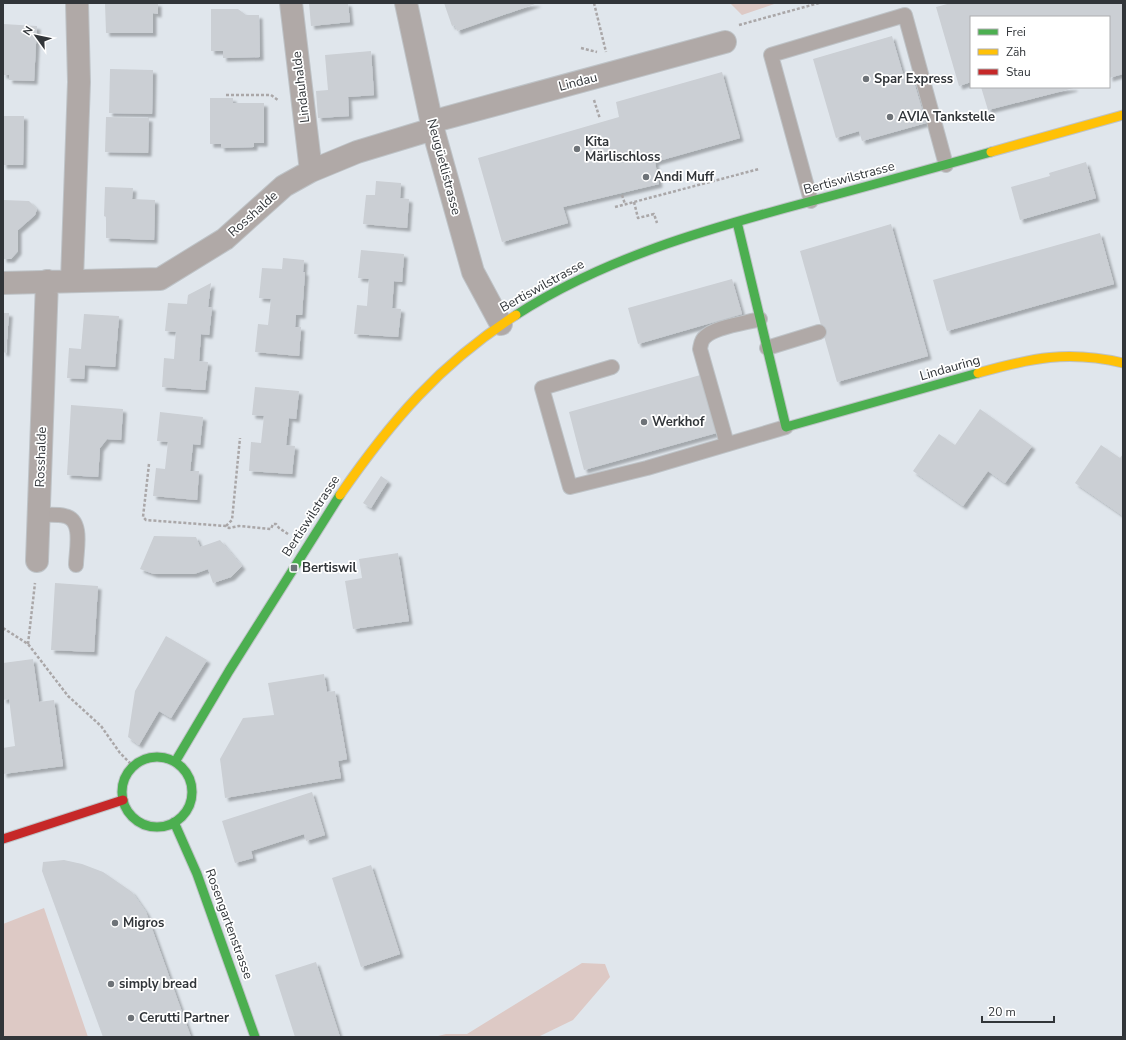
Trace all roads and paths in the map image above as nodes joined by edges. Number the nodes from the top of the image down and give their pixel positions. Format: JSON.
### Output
{"nodes":[{"id":1,"x":76,"y":3,"type":"edge"},
{"id":2,"x":291,"y":3,"type":"edge"},
{"id":3,"x":406,"y":3,"type":"edge"},
{"id":4,"x":594,"y":3,"type":"edge"},
{"id":5,"x":725,"y":42,"type":"dead end"},
{"id":6,"x":607,"y":54,"type":"dead end"},
{"id":7,"x":226,"y":95,"type":"dead end"},
{"id":8,"x":280,"y":101,"type":"dead end"},
{"id":9,"x":594,"y":101,"type":"dead end"},
{"id":10,"x":1123,"y":115,"type":"edge"},
{"id":11,"x":600,"y":119,"type":"dead end"},
{"id":12,"x":432,"y":125,"type":"junction"},
{"id":13,"x":946,"y":165,"type":"junction"},
{"id":14,"x":759,"y":168,"type":"dead end"},
{"id":15,"x":311,"y":171,"type":"junction"},
{"id":16,"x":622,"y":196,"type":"dead end"},
{"id":17,"x":810,"y":201,"type":"junction"},
{"id":18,"x":634,"y":202,"type":"junction"},
{"id":19,"x":625,"y":204,"type":"junction"},
{"id":20,"x":615,"y":207,"type":"dead end"},
{"id":21,"x":654,"y":214,"type":"dead end"},
{"id":22,"x":737,"y":222,"type":"junction"},
{"id":23,"x":72,"y":280,"type":"junction"},
{"id":24,"x":47,"y":281,"type":"junction"},
{"id":25,"x":3,"y":283,"type":"edge"},
{"id":26,"x":760,"y":319,"type":"junction"},
{"id":27,"x":501,"y":324,"type":"junction"},
{"id":28,"x":819,"y":332,"type":"dead end"},
{"id":29,"x":767,"y":348,"type":"junction"},
{"id":30,"x":1123,"y":363,"type":"edge"},
{"id":31,"x":612,"y":367,"type":"dead end"},
{"id":32,"x":786,"y":427,"type":"junction"},
{"id":33,"x":240,"y":438,"type":"dead end"},
{"id":34,"x":727,"y":444,"type":"junction"},
{"id":35,"x":149,"y":464,"type":"dead end"},
{"id":36,"x":39,"y":515,"type":"junction"},
{"id":37,"x":226,"y":526,"type":"junction"},
{"id":38,"x":289,"y":535,"type":"dead end"},
{"id":39,"x":37,"y":561,"type":"joint"},
{"id":40,"x":76,"y":565,"type":"dead end"},
{"id":41,"x":3,"y":628,"type":"edge"},
{"id":42,"x":28,"y":644,"type":"junction"},
{"id":43,"x":175,"y":762,"type":"junction"},
{"id":44,"x":133,"y":766,"type":"junction"},
{"id":45,"x":123,"y":800,"type":"junction"},
{"id":46,"x":174,"y":822,"type":"junction"},
{"id":47,"x":3,"y":839,"type":"edge"},
{"id":48,"x":255,"y":1037,"type":"edge"}],
"edges":[{"from":1,"to":23,"type":"street"},
{"from":2,"to":15,"type":"street","name":"Lindauhalde"},
{"from":3,"to":12,"type":"street","name":"Neugüetlistrasse"},
{"from":4,"to":6,"type":"path"},
{"from":5,"to":12,"type":"street","name":"Lindau"},
{"from":7,"to":8,"type":"path"},
{"from":9,"to":11,"type":"path"},
{"from":10,"to":13,"type":"main road","name":"Bertiswilstrasse"},
{"from":12,"to":15,"type":"street","name":"Rosshalde"},
{"from":12,"to":27,"type":"street","name":"Neugüetlistrasse"},
{"from":13,"to":17,"type":"main road","name":"Bertiswilstrasse"},
{"from":13,"to":17,"type":"lane"},
{"from":14,"to":18,"type":"path"},
{"from":15,"to":23,"type":"street","name":"Rosshalde"},
{"from":16,"to":19,"type":"path"},
{"from":17,"to":22,"type":"main road","name":"Bertiswilstrasse"},
{"from":18,"to":19,"type":"path"},
{"from":18,"to":21,"type":"path"},
{"from":19,"to":20,"type":"path"},
{"from":22,"to":26,"type":"main road"},
{"from":22,"to":27,"type":"main road","name":"Bertiswilstrasse"},
{"from":23,"to":24,"type":"street","name":"Rosshalde"},
{"from":24,"to":25,"type":"street","name":"Rosshalde"},
{"from":24,"to":36,"type":"street","name":"Rosshalde"},
{"from":26,"to":29,"type":"main road"},
{"from":26,"to":34,"type":"lane"},
{"from":27,"to":43,"type":"main road","name":"Bertiswilstrasse"},
{"from":28,"to":29,"type":"lane"},
{"from":29,"to":32,"type":"main road"},
{"from":30,"to":32,"type":"main road","name":"Lindauring"},
{"from":31,"to":34,"type":"lane"},
{"from":32,"to":34,"type":"lane"},
{"from":33,"to":37,"type":"path"},
{"from":35,"to":37,"type":"path"},
{"from":36,"to":39,"type":"street","name":"Rosshalde"},
{"from":36,"to":40,"type":"lane"},
{"from":37,"to":38,"type":"path"},
{"from":39,"to":42,"type":"path"},
{"from":41,"to":42,"type":"path"},
{"from":42,"to":44,"type":"path"},
{"from":43,"to":44,"type":"main road"},
{"from":43,"to":46,"type":"main road"},
{"from":44,"to":45,"type":"main road"},
{"from":45,"to":46,"type":"main road"},
{"from":45,"to":47,"type":"main road"},
{"from":46,"to":48,"type":"main road","name":"Rosengartenstrasse"}]}
